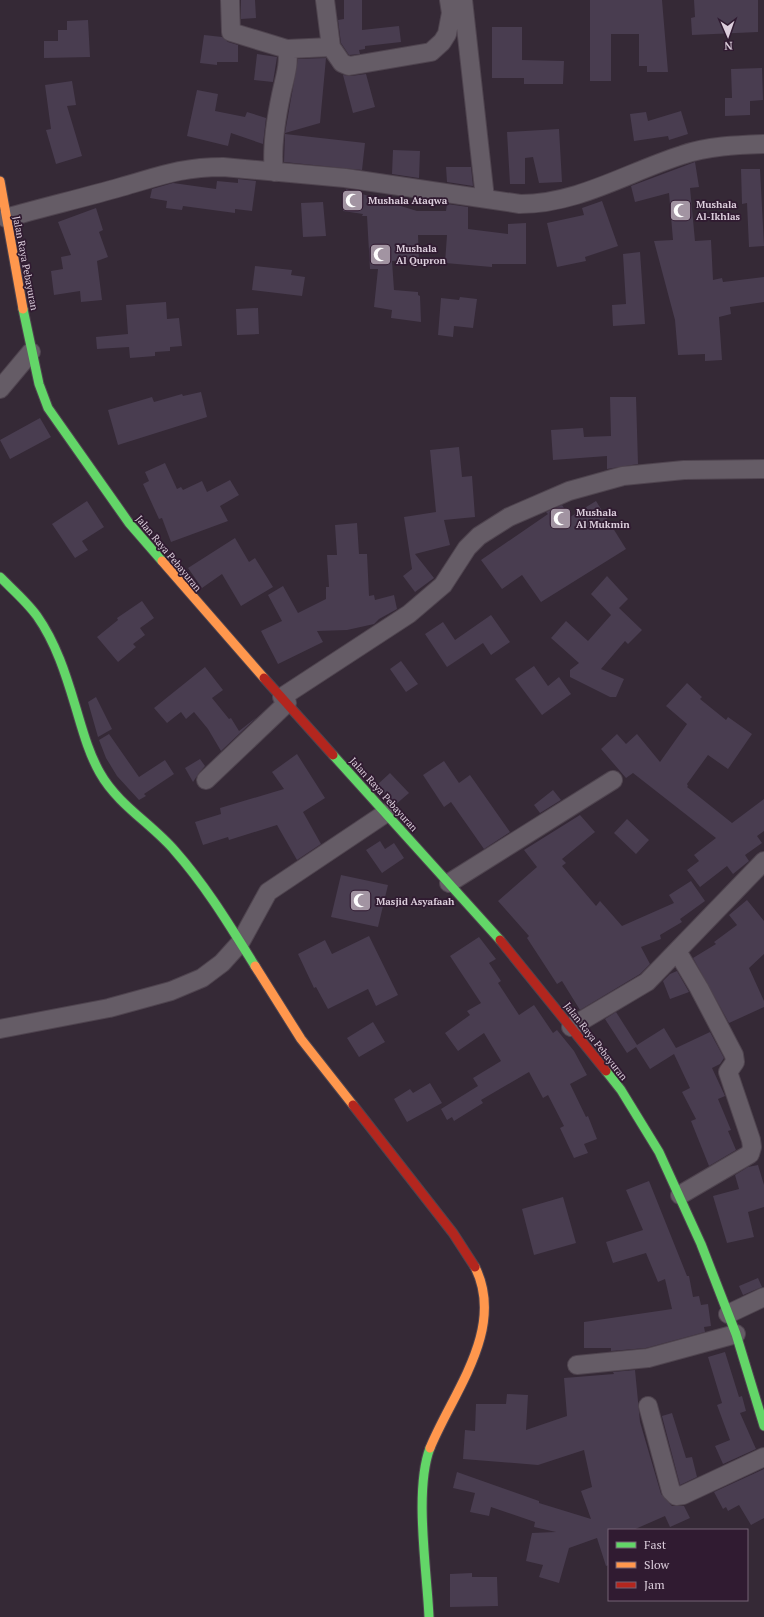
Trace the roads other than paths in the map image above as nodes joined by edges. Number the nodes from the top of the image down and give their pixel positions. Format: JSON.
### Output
{"nodes":[{"id":1,"x":230,"y":0,"type":"edge"},
{"id":2,"x":325,"y":0,"type":"edge"},
{"id":3,"x":449,"y":0,"type":"edge"},
{"id":4,"x":463,"y":0,"type":"edge"},
{"id":5,"x":331,"y":47,"type":"junction"},
{"id":6,"x":288,"y":49,"type":"junction"},
{"id":7,"x":764,"y":144,"type":"edge"},
{"id":8,"x":274,"y":172,"type":"junction"},
{"id":9,"x":0,"y":181,"type":"edge"},
{"id":10,"x":484,"y":198,"type":"junction"},
{"id":11,"x":6,"y":218,"type":"junction"},
{"id":12,"x":31,"y":352,"type":"junction"},
{"id":13,"x":0,"y":389,"type":"edge"},
{"id":14,"x":764,"y":469,"type":"edge"},
{"id":15,"x":0,"y":576,"type":"edge"},
{"id":16,"x":285,"y":700,"type":"junction"},
{"id":17,"x":206,"y":780,"type":"dead end"},
{"id":18,"x":613,"y":780,"type":"dead end"},
{"id":19,"x":386,"y":813,"type":"junction"},
{"id":20,"x":764,"y":861,"type":"edge"},
{"id":21,"x":449,"y":883,"type":"junction"},
{"id":22,"x":236,"y":936,"type":"junction"},
{"id":23,"x":677,"y":951,"type":"junction"},
{"id":24,"x":571,"y":1027,"type":"junction"},
{"id":25,"x":0,"y":1029,"type":"edge"},
{"id":26,"x":680,"y":1196,"type":"junction"},
{"id":27,"x":764,"y":1297,"type":"edge"},
{"id":28,"x":728,"y":1314,"type":"junction"},
{"id":29,"x":736,"y":1334,"type":"junction"},
{"id":30,"x":577,"y":1365,"type":"dead end"},
{"id":31,"x":648,"y":1406,"type":"dead end"},
{"id":32,"x":764,"y":1426,"type":"edge"},
{"id":33,"x":764,"y":1457,"type":"edge"},
{"id":34,"x":429,"y":1617,"type":"edge"}],
"edges":[{"from":1,"to":6,"type":"street"},
{"from":2,"to":5,"type":"street"},
{"from":3,"to":5,"type":"street"},
{"from":4,"to":10,"type":"street"},
{"from":5,"to":6,"type":"street"},
{"from":6,"to":8,"type":"street"},
{"from":7,"to":10,"type":"street"},
{"from":8,"to":10,"type":"street"},
{"from":8,"to":11,"type":"street"},
{"from":9,"to":11,"type":"main road","name":"Jalan Raya Pebayuran"},
{"from":11,"to":12,"type":"main road","name":"Jalan Raya Pebayuran"},
{"from":12,"to":13,"type":"street"},
{"from":12,"to":16,"type":"main road","name":"Jalan Raya Pebayuran"},
{"from":14,"to":16,"type":"street"},
{"from":15,"to":22,"type":"main road"},
{"from":16,"to":17,"type":"street"},
{"from":16,"to":19,"type":"main road","name":"Jalan Raya Pebayuran"},
{"from":18,"to":21,"type":"street"},
{"from":19,"to":21,"type":"main road","name":"Jalan Raya Pebayuran"},
{"from":19,"to":22,"type":"street"},
{"from":20,"to":23,"type":"street"},
{"from":21,"to":24,"type":"main road","name":"Jalan Raya Pebayuran"},
{"from":22,"to":25,"type":"street"},
{"from":22,"to":34,"type":"main road"},
{"from":23,"to":24,"type":"street"},
{"from":23,"to":26,"type":"street"},
{"from":24,"to":26,"type":"main road","name":"Jalan Raya Pebayuran"},
{"from":26,"to":28,"type":"main road","name":"Jalan Raya Pebayuran"},
{"from":27,"to":28,"type":"street"},
{"from":28,"to":29,"type":"main road","name":"Jalan Raya Pebayuran"},
{"from":29,"to":30,"type":"street"},
{"from":29,"to":32,"type":"main road","name":"Jalan Raya Pebayuran"},
{"from":31,"to":33,"type":"street"}]}
